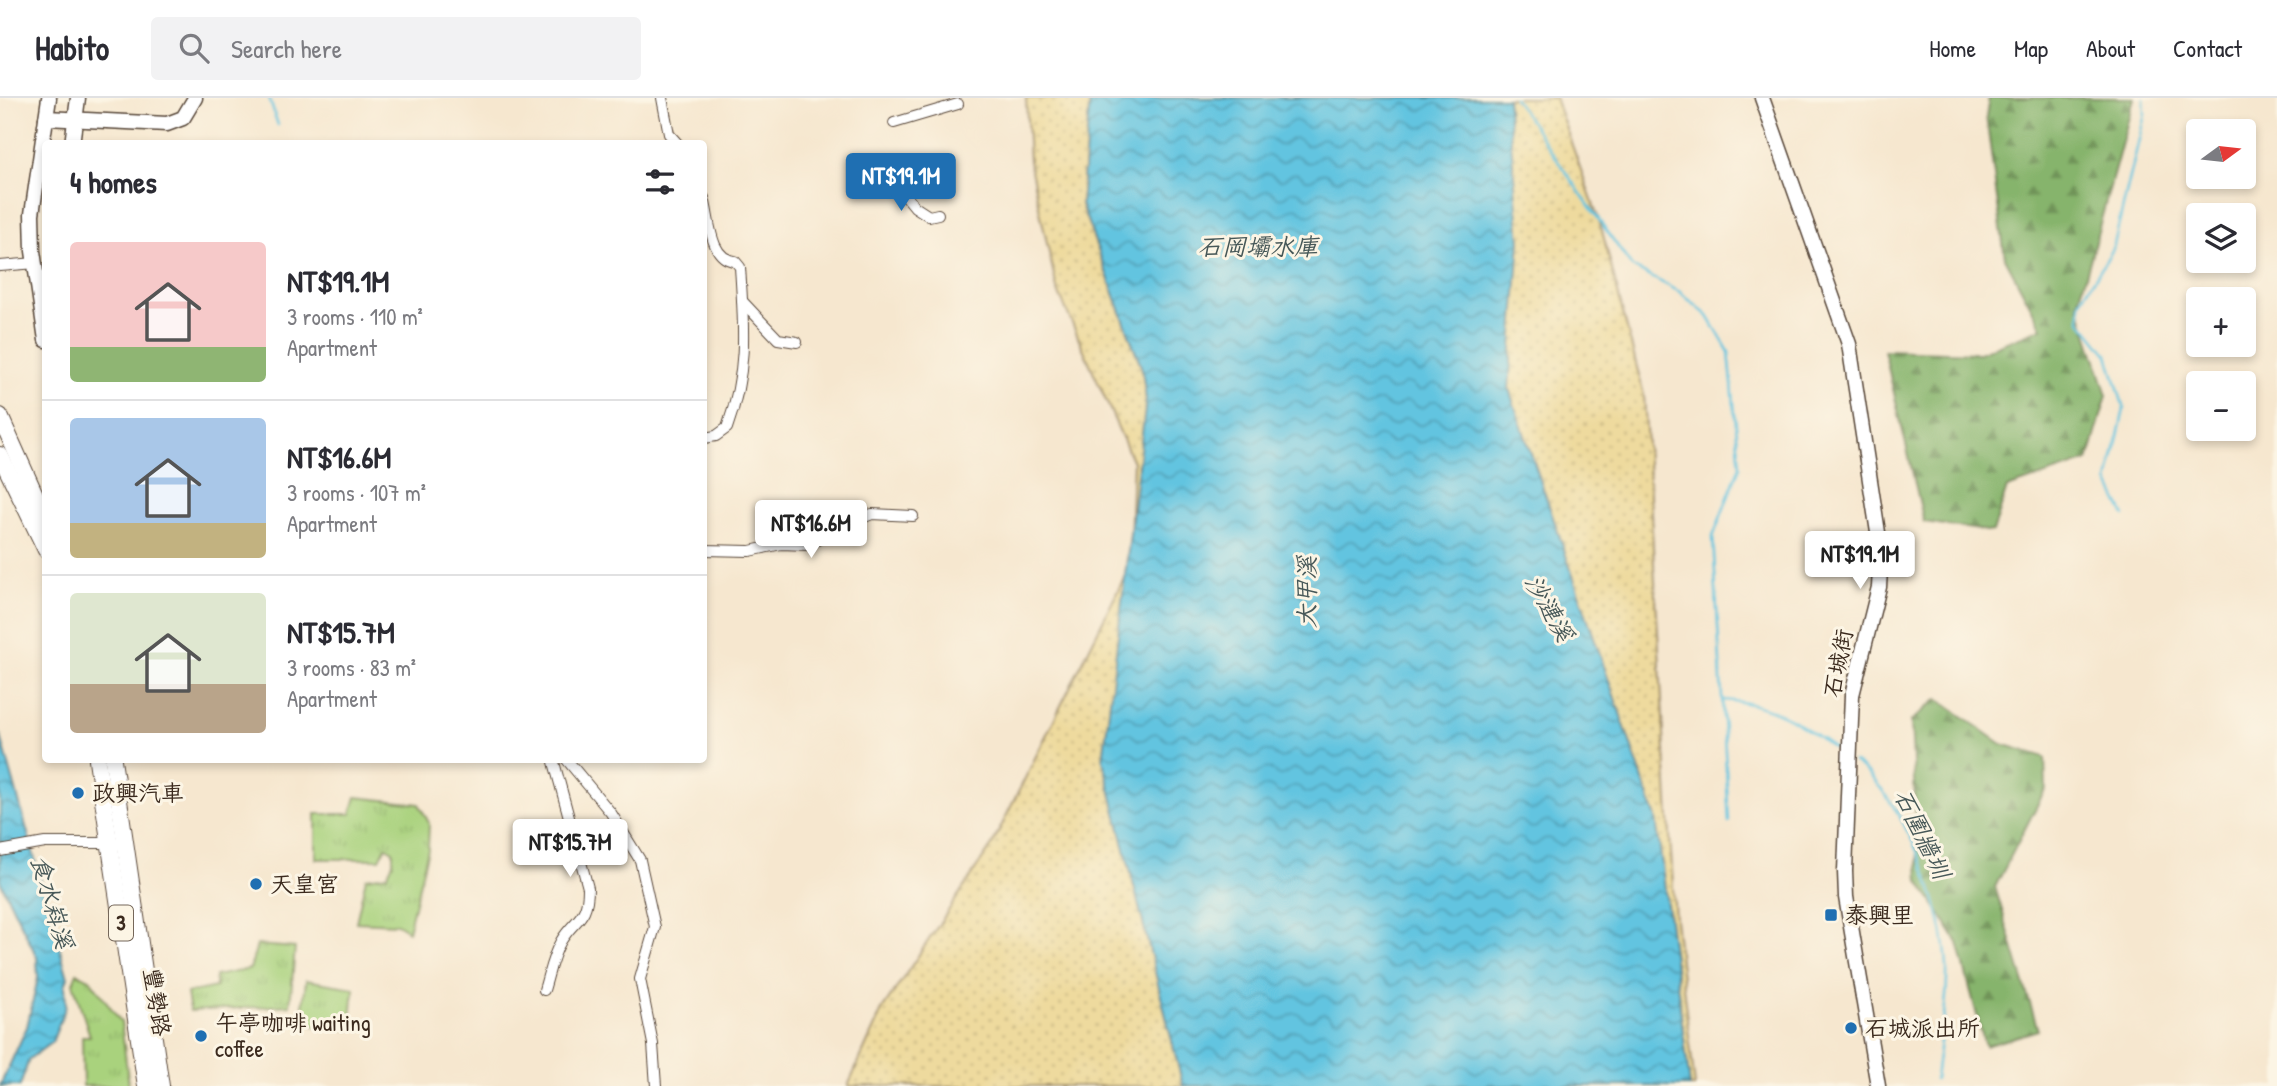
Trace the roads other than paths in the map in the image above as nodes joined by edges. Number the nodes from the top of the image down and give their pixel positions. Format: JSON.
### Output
{"nodes":[{"id":1,"x":49,"y":98,"type":"edge"},
{"id":2,"x":78,"y":98,"type":"edge"},
{"id":3,"x":195,"y":98,"type":"edge"},
{"id":4,"x":1762,"y":98,"type":"edge"},
{"id":5,"x":664,"y":103,"type":"edge"},
{"id":6,"x":958,"y":104,"type":"dead end"},
{"id":7,"x":46,"y":118,"type":"junction"},
{"id":8,"x":76,"y":119,"type":"junction"},
{"id":9,"x":894,"y":124,"type":"dead end"},
{"id":10,"x":43,"y":140,"type":"edge"},
{"id":11,"x":73,"y":140,"type":"edge"},
{"id":12,"x":674,"y":140,"type":"edge"},
{"id":13,"x":42,"y":144,"type":"edge"},
{"id":14,"x":882,"y":167,"type":"dead end"},
{"id":15,"x":707,"y":210,"type":"edge"},
{"id":16,"x":938,"y":214,"type":"dead end"},
{"id":17,"x":42,"y":242,"type":"edge"},
{"id":18,"x":35,"y":256,"type":"junction"},
{"id":19,"x":0,"y":266,"type":"edge"},
{"id":20,"x":742,"y":301,"type":"junction"},
{"id":21,"x":42,"y":309,"type":"edge"},
{"id":22,"x":797,"y":342,"type":"dead end"},
{"id":23,"x":0,"y":416,"type":"edge"},
{"id":24,"x":707,"y":438,"type":"edge"},
{"id":25,"x":0,"y":455,"type":"edge"},
{"id":26,"x":42,"y":510,"type":"edge"},
{"id":27,"x":914,"y":516,"type":"dead end"},
{"id":28,"x":42,"y":542,"type":"edge"},
{"id":29,"x":707,"y":550,"type":"edge"},
{"id":30,"x":98,"y":763,"type":"edge"},
{"id":31,"x":113,"y":763,"type":"edge"},
{"id":32,"x":560,"y":763,"type":"edge"},
{"id":33,"x":562,"y":763,"type":"edge"},
{"id":34,"x":116,"y":842,"type":"junction"},
{"id":35,"x":0,"y":852,"type":"edge"},
{"id":36,"x":544,"y":990,"type":"dead end"},
{"id":37,"x":146,"y":1086,"type":"edge"},
{"id":38,"x":161,"y":1086,"type":"edge"},
{"id":39,"x":656,"y":1086,"type":"edge"},
{"id":40,"x":1878,"y":1086,"type":"edge"}],
"edges":[{"from":1,"to":7,"type":"street"},
{"from":2,"to":8,"type":"street"},
{"from":3,"to":8,"type":"street"},
{"from":4,"to":40,"type":"street","name":"石城街"},
{"from":5,"to":12,"type":"street"},
{"from":6,"to":9,"type":"street"},
{"from":7,"to":8,"type":"street"},
{"from":7,"to":10,"type":"street"},
{"from":8,"to":11,"type":"street"},
{"from":13,"to":18,"type":"street"},
{"from":14,"to":16,"type":"street"},
{"from":15,"to":20,"type":"street"},
{"from":17,"to":18,"type":"street"},
{"from":18,"to":19,"type":"street"},
{"from":18,"to":21,"type":"street"},
{"from":20,"to":22,"type":"street"},
{"from":20,"to":24,"type":"street"},
{"from":23,"to":26,"type":"main road"},
{"from":25,"to":28,"type":"main road"},
{"from":27,"to":29,"type":"street"},
{"from":30,"to":34,"type":"main road","name":"豐勢路","number":"3"},
{"from":31,"to":34,"type":"main road","name":"豐勢路","number":"3"},
{"from":32,"to":36,"type":"street"},
{"from":33,"to":39,"type":"street"},
{"from":34,"to":35,"type":"street"},
{"from":34,"to":37,"type":"main road","name":"豐勢路","number":"3"},
{"from":34,"to":38,"type":"main road","name":"豐勢路","number":"3"}]}
